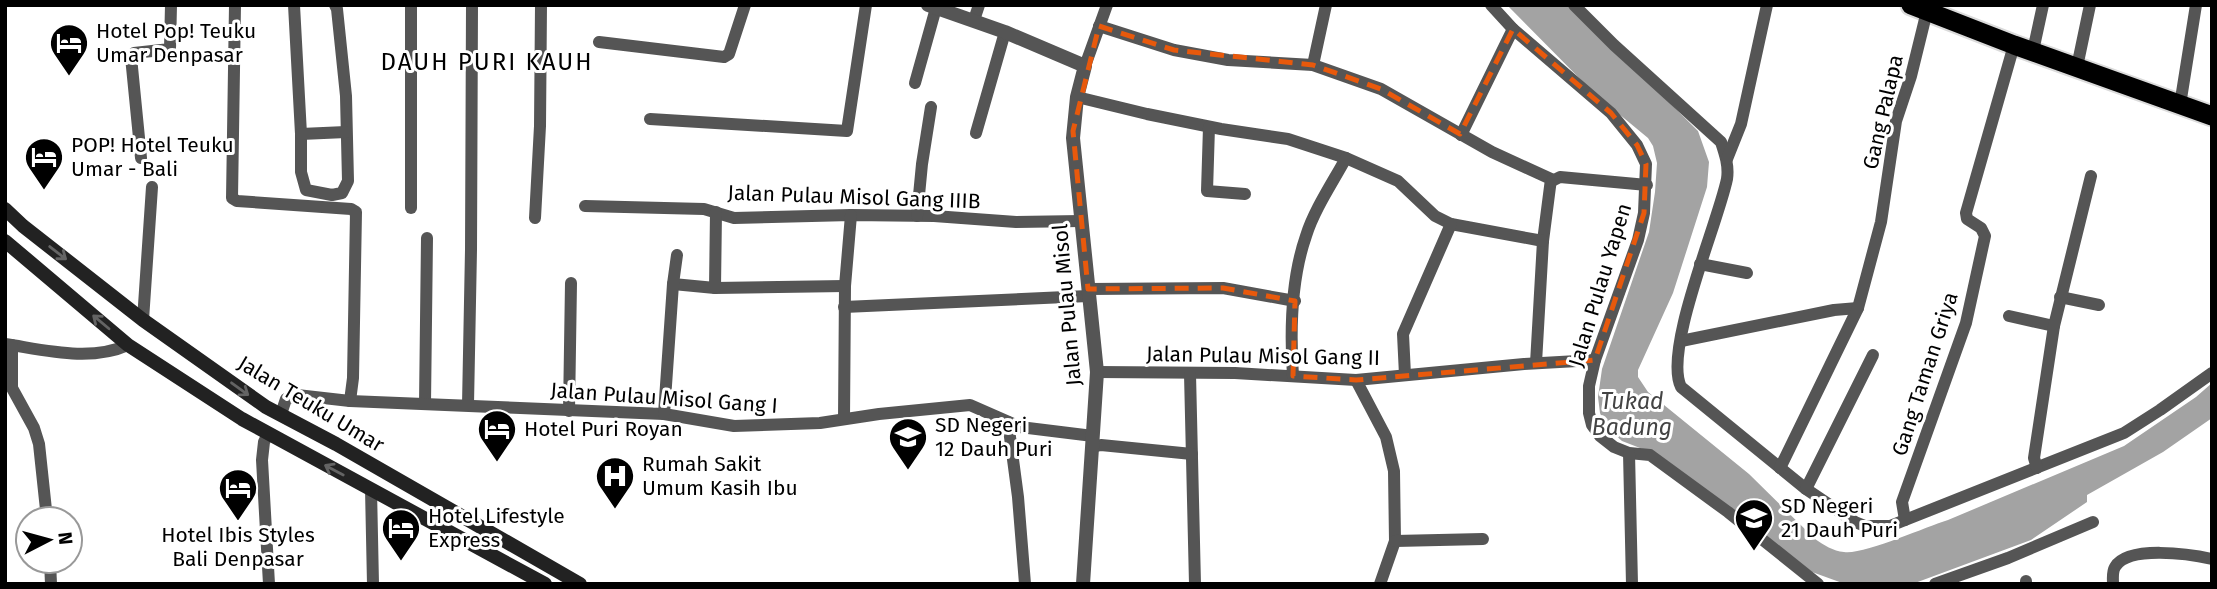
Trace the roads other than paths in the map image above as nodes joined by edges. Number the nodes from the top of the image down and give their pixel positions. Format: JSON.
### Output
{"nodes":[{"id":1,"x":171,"y":5,"type":"edge"},
{"id":2,"x":235,"y":5,"type":"edge"},
{"id":3,"x":294,"y":5,"type":"edge"},
{"id":4,"x":335,"y":5,"type":"edge"},
{"id":5,"x":411,"y":5,"type":"edge"},
{"id":6,"x":472,"y":5,"type":"edge"},
{"id":7,"x":541,"y":5,"type":"edge"},
{"id":8,"x":745,"y":5,"type":"edge"},
{"id":9,"x":866,"y":5,"type":"edge"},
{"id":10,"x":979,"y":5,"type":"edge"},
{"id":11,"x":1107,"y":5,"type":"edge"},
{"id":12,"x":1326,"y":5,"type":"edge"},
{"id":13,"x":1491,"y":5,"type":"edge"},
{"id":14,"x":1574,"y":5,"type":"edge"},
{"id":15,"x":1767,"y":5,"type":"edge"},
{"id":16,"x":2043,"y":5,"type":"edge"},
{"id":17,"x":2090,"y":5,"type":"edge"},
{"id":18,"x":2196,"y":5,"type":"edge"},
{"id":19,"x":932,"y":7,"type":"edge"},
{"id":20,"x":1917,"y":7,"type":"edge"},
{"id":21,"x":974,"y":20,"type":"junction"},
{"id":22,"x":1099,"y":26,"type":"junction"},
{"id":23,"x":1513,"y":29,"type":"junction"},
{"id":24,"x":1005,"y":32,"type":"junction"},
{"id":25,"x":599,"y":42,"type":"dead end"},
{"id":26,"x":2014,"y":45,"type":"junction"},
{"id":27,"x":2033,"y":51,"type":"junction"},
{"id":28,"x":1313,"y":65,"type":"junction"},
{"id":29,"x":1085,"y":66,"type":"junction"},
{"id":30,"x":2077,"y":67,"type":"junction"},
{"id":31,"x":915,"y":83,"type":"dead end"},
{"id":32,"x":1077,"y":97,"type":"junction"},
{"id":33,"x":2180,"y":104,"type":"junction"},
{"id":34,"x":931,"y":107,"type":"dead end"},
{"id":35,"x":2212,"y":116,"type":"edge"},
{"id":36,"x":650,"y":120,"type":"dead end"},
{"id":37,"x":1209,"y":127,"type":"junction"},
{"id":38,"x":346,"y":132,"type":"junction"},
{"id":39,"x":976,"y":132,"type":"dead end"},
{"id":40,"x":301,"y":134,"type":"junction"},
{"id":41,"x":1461,"y":135,"type":"junction"},
{"id":42,"x":141,"y":158,"type":"dead end"},
{"id":43,"x":1346,"y":158,"type":"junction"},
{"id":44,"x":1727,"y":159,"type":"junction"},
{"id":45,"x":2091,"y":176,"type":"dead end"},
{"id":46,"x":1552,"y":181,"type":"junction"},
{"id":47,"x":1647,"y":185,"type":"junction"},
{"id":48,"x":152,"y":187,"type":"dead end"},
{"id":49,"x":1245,"y":194,"type":"dead end"},
{"id":50,"x":585,"y":206,"type":"dead end"},
{"id":51,"x":411,"y":208,"type":"dead end"},
{"id":52,"x":5,"y":209,"type":"edge"},
{"id":53,"x":716,"y":212,"type":"junction"},
{"id":54,"x":851,"y":215,"type":"junction"},
{"id":55,"x":917,"y":216,"type":"junction"},
{"id":56,"x":535,"y":218,"type":"dead end"},
{"id":57,"x":1081,"y":221,"type":"junction"},
{"id":58,"x":1451,"y":224,"type":"junction"},
{"id":59,"x":427,"y":238,"type":"dead end"},
{"id":60,"x":5,"y":241,"type":"edge"},
{"id":61,"x":1543,"y":241,"type":"junction"},
{"id":62,"x":677,"y":255,"type":"dead end"},
{"id":63,"x":1700,"y":264,"type":"junction"},
{"id":64,"x":1747,"y":273,"type":"dead end"},
{"id":65,"x":571,"y":283,"type":"dead end"},
{"id":66,"x":673,"y":284,"type":"junction"},
{"id":67,"x":845,"y":286,"type":"junction"},
{"id":68,"x":715,"y":288,"type":"junction"},
{"id":69,"x":1088,"y":292,"type":"junction"},
{"id":70,"x":2060,"y":297,"type":"junction"},
{"id":71,"x":1295,"y":300,"type":"junction"},
{"id":72,"x":2099,"y":305,"type":"dead end"},
{"id":73,"x":844,"y":307,"type":"junction"},
{"id":74,"x":1857,"y":308,"type":"junction"},
{"id":75,"x":2009,"y":316,"type":"dead end"},
{"id":76,"x":143,"y":320,"type":"junction"},
{"id":77,"x":2054,"y":326,"type":"junction"},
{"id":78,"x":1681,"y":341,"type":"junction"},
{"id":79,"x":9,"y":345,"type":"edge"},
{"id":80,"x":128,"y":345,"type":"junction"},
{"id":81,"x":1873,"y":355,"type":"dead end"},
{"id":82,"x":1595,"y":360,"type":"junction"},
{"id":83,"x":1536,"y":363,"type":"junction"},
{"id":84,"x":1097,"y":372,"type":"junction"},
{"id":85,"x":2212,"y":373,"type":"edge"},
{"id":86,"x":1190,"y":374,"type":"junction"},
{"id":87,"x":1405,"y":375,"type":"junction"},
{"id":88,"x":1293,"y":376,"type":"junction"},
{"id":89,"x":1356,"y":380,"type":"junction"},
{"id":90,"x":350,"y":401,"type":"junction"},
{"id":91,"x":425,"y":404,"type":"junction"},
{"id":92,"x":468,"y":405,"type":"junction"},
{"id":93,"x":569,"y":411,"type":"junction"},
{"id":94,"x":281,"y":414,"type":"junction"},
{"id":95,"x":664,"y":414,"type":"junction"},
{"id":96,"x":844,"y":419,"type":"junction"},
{"id":97,"x":1008,"y":422,"type":"junction"},
{"id":98,"x":268,"y":434,"type":"junction"},
{"id":99,"x":1093,"y":441,"type":"junction"},
{"id":100,"x":1629,"y":453,"type":"junction"},
{"id":101,"x":1192,"y":454,"type":"junction"},
{"id":102,"x":1780,"y":468,"type":"junction"},
{"id":103,"x":2036,"y":468,"type":"junction"},
{"id":104,"x":371,"y":489,"type":"junction"},
{"id":105,"x":1806,"y":489,"type":"junction"},
{"id":106,"x":46,"y":505,"type":"edge"},
{"id":107,"x":1905,"y":520,"type":"junction"},
{"id":108,"x":2093,"y":522,"type":"dead end"},
{"id":109,"x":1483,"y":539,"type":"dead end"},
{"id":110,"x":1395,"y":541,"type":"junction"},
{"id":111,"x":2212,"y":559,"type":"edge"},
{"id":112,"x":2113,"y":577,"type":"edge"},
{"id":113,"x":269,"y":584,"type":"edge"},
{"id":114,"x":373,"y":584,"type":"edge"},
{"id":115,"x":545,"y":584,"type":"edge"},
{"id":116,"x":580,"y":584,"type":"edge"},
{"id":117,"x":1025,"y":584,"type":"edge"},
{"id":118,"x":1083,"y":584,"type":"edge"},
{"id":119,"x":1195,"y":584,"type":"edge"},
{"id":120,"x":1380,"y":584,"type":"edge"},
{"id":121,"x":1632,"y":584,"type":"edge"},
{"id":122,"x":1818,"y":584,"type":"edge"},
{"id":123,"x":1936,"y":584,"type":"edge"}],
"edges":[{"from":1,"to":42,"type":"street"},
{"from":2,"to":90,"type":"street"},
{"from":3,"to":40,"type":"street"},
{"from":4,"to":38,"type":"street"},
{"from":5,"to":51,"type":"street"},
{"from":6,"to":92,"type":"street"},
{"from":7,"to":56,"type":"street"},
{"from":8,"to":25,"type":"street"},
{"from":9,"to":36,"type":"street"},
{"from":10,"to":21,"type":"street"},
{"from":11,"to":22,"type":"street"},
{"from":12,"to":28,"type":"street"},
{"from":13,"to":23,"type":"street","name":"Jalan Pulau Yapen"},
{"from":14,"to":44,"type":"street"},
{"from":15,"to":44,"type":"street"},
{"from":16,"to":27,"type":"street"},
{"from":17,"to":30,"type":"street"},
{"from":18,"to":33,"type":"street"},
{"from":19,"to":21,"type":"street"},
{"from":19,"to":31,"type":"street"},
{"from":20,"to":26,"type":"highway"},
{"from":20,"to":74,"type":"street","name":"Gang Palapa"},
{"from":21,"to":24,"type":"street"},
{"from":22,"to":28,"type":"street"},
{"from":22,"to":29,"type":"street"},
{"from":23,"to":41,"type":"street"},
{"from":23,"to":47,"type":"street","name":"Jalan Pulau Yapen"},
{"from":24,"to":29,"type":"street"},
{"from":24,"to":39,"type":"street"},
{"from":26,"to":27,"type":"highway"},
{"from":26,"to":107,"type":"street","name":"Gang Taman Griya"},
{"from":27,"to":30,"type":"highway"},
{"from":28,"to":41,"type":"street"},
{"from":29,"to":32,"type":"street","name":"Jalan Pulau Misol"},
{"from":30,"to":33,"type":"highway"},
{"from":32,"to":37,"type":"street"},
{"from":32,"to":57,"type":"street","name":"Jalan Pulau Misol"},
{"from":33,"to":35,"type":"highway"},
{"from":34,"to":55,"type":"street"},
{"from":37,"to":43,"type":"street"},
{"from":37,"to":49,"type":"street"},
{"from":38,"to":40,"type":"street"},
{"from":38,"to":40,"type":"street"},
{"from":41,"to":46,"type":"street"},
{"from":43,"to":58,"type":"street"},
{"from":43,"to":71,"type":"street"},
{"from":44,"to":63,"type":"street"},
{"from":45,"to":70,"type":"street"},
{"from":46,"to":47,"type":"street"},
{"from":46,"to":61,"type":"street"},
{"from":47,"to":82,"type":"street","name":"Jalan Pulau Yapen"},
{"from":48,"to":76,"type":"street"},
{"from":50,"to":53,"type":"street","name":"Jalan Pulau Misol Gang IIIB"},
{"from":52,"to":76,"type":"main road","name":"Jalan Teuku Umar","one_way":true},
{"from":53,"to":54,"type":"street","name":"Jalan Pulau Misol Gang IIIB"},
{"from":53,"to":68,"type":"street"},
{"from":54,"to":55,"type":"street","name":"Jalan Pulau Misol Gang IIIB"},
{"from":54,"to":67,"type":"street"},
{"from":55,"to":57,"type":"street","name":"Jalan Pulau Misol Gang IIIB"},
{"from":57,"to":69,"type":"street","name":"Jalan Pulau Misol"},
{"from":58,"to":61,"type":"street"},
{"from":58,"to":87,"type":"street"},
{"from":59,"to":91,"type":"street"},
{"from":80,"to":60,"type":"main road","name":"Jalan Teuku Umar","one_way":true},
{"from":61,"to":83,"type":"street"},
{"from":62,"to":66,"type":"street"},
{"from":63,"to":64,"type":"street"},
{"from":63,"to":78,"type":"street"},
{"from":65,"to":93,"type":"street"},
{"from":66,"to":68,"type":"street"},
{"from":66,"to":95,"type":"street"},
{"from":67,"to":68,"type":"street"},
{"from":67,"to":73,"type":"street"},
{"from":69,"to":71,"type":"street"},
{"from":69,"to":73,"type":"street"},
{"from":69,"to":84,"type":"street","name":"Jalan Pulau Misol"},
{"from":70,"to":72,"type":"street"},
{"from":70,"to":77,"type":"street"},
{"from":71,"to":88,"type":"street"},
{"from":73,"to":96,"type":"street"},
{"from":74,"to":78,"type":"street"},
{"from":74,"to":102,"type":"street","name":"Gang Palapa"},
{"from":75,"to":77,"type":"street"},
{"from":76,"to":94,"type":"main road","name":"Jalan Teuku Umar","one_way":true},
{"from":77,"to":103,"type":"street"},
{"from":78,"to":102,"type":"street"},
{"from":79,"to":80,"type":"street"},
{"from":79,"to":106,"type":"street"},
{"from":80,"to":98,"type":"main road","name":"Jalan Teuku Umar"},
{"from":81,"to":105,"type":"street"},
{"from":82,"to":83,"type":"street","name":"Jalan Pulau Misol Gang II"},
{"from":82,"to":100,"type":"street","name":"Jalan Pulau Yapen"},
{"from":83,"to":87,"type":"street","name":"Jalan Pulau Misol Gang II"},
{"from":84,"to":86,"type":"street","name":"Jalan Pulau Misol Gang II"},
{"from":84,"to":99,"type":"street","name":"Jalan Pulau Misol"},
{"from":85,"to":103,"type":"street"},
{"from":86,"to":88,"type":"street","name":"Jalan Pulau Misol Gang II"},
{"from":86,"to":101,"type":"street"},
{"from":87,"to":89,"type":"street","name":"Jalan Pulau Misol Gang II"},
{"from":88,"to":89,"type":"street","name":"Jalan Pulau Misol Gang II"},
{"from":89,"to":110,"type":"street"},
{"from":90,"to":91,"type":"street","name":"Jalan Pulau Misol Gang I"},
{"from":90,"to":94,"type":"street","name":"Jalan Pulau Misol Gang I"},
{"from":91,"to":92,"type":"street","name":"Jalan Pulau Misol Gang I"},
{"from":92,"to":93,"type":"street","name":"Jalan Pulau Misol Gang I"},
{"from":93,"to":95,"type":"street","name":"Jalan Pulau Misol Gang I"},
{"from":94,"to":116,"type":"main road","name":"Jalan Teuku Umar"},
{"from":95,"to":96,"type":"street","name":"Jalan Pulau Misol Gang I"},
{"from":96,"to":97,"type":"street","name":"Jalan Pulau Misol Gang I"},
{"from":97,"to":99,"type":"street","name":"Jalan Pulau Misol Gang I"},
{"from":97,"to":117,"type":"street"},
{"from":104,"to":98,"type":"main road","name":"Jalan Teuku Umar","one_way":true},
{"from":98,"to":113,"type":"street"},
{"from":99,"to":101,"type":"street","name":"Jalan Pulau Misol Gang I"},
{"from":99,"to":118,"type":"street","name":"Jalan Pulau Misol"},
{"from":100,"to":121,"type":"street"},
{"from":100,"to":122,"type":"street","name":"Jalan Pulau Yapen"},
{"from":101,"to":119,"type":"street"},
{"from":102,"to":105,"type":"street"},
{"from":103,"to":107,"type":"street"},
{"from":104,"to":114,"type":"street"},
{"from":104,"to":115,"type":"main road","name":"Jalan Teuku Umar"},
{"from":105,"to":107,"type":"street"},
{"from":108,"to":123,"type":"street"},
{"from":109,"to":110,"type":"street"},
{"from":110,"to":120,"type":"street"},
{"from":111,"to":112,"type":"street"}]}
